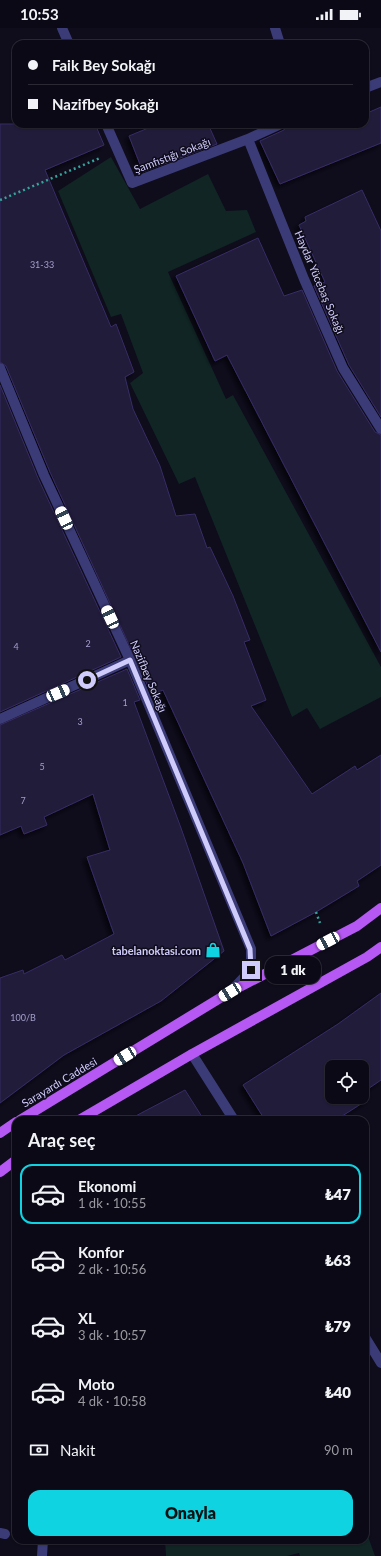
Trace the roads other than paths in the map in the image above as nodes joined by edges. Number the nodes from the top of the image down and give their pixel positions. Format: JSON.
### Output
{"nodes":[{"id":1,"x":62,"y":28,"type":"edge"},
{"id":2,"x":275,"y":28,"type":"edge"},
{"id":3,"x":67,"y":40,"type":"edge"},
{"id":4,"x":279,"y":40,"type":"edge"},
{"id":5,"x":381,"y":82,"type":"edge"},
{"id":6,"x":369,"y":86,"type":"edge"},
{"id":7,"x":108,"y":128,"type":"edge"},
{"id":8,"x":272,"y":128,"type":"edge"},
{"id":9,"x":248,"y":138,"type":"junction"},
{"id":10,"x":0,"y":368,"type":"edge"},
{"id":11,"x":381,"y":429,"type":"edge"},
{"id":12,"x":130,"y":660,"type":"junction"},
{"id":13,"x":0,"y":719,"type":"edge"},
{"id":14,"x":381,"y":908,"type":"edge"},
{"id":15,"x":381,"y":947,"type":"edge"},
{"id":16,"x":230,"y":992,"type":"junction"},
{"id":17,"x":192,"y":1054,"type":"junction"},
{"id":18,"x":27,"y":1116,"type":"edge"},
{"id":19,"x":86,"y":1116,"type":"edge"},
{"id":20,"x":231,"y":1116,"type":"edge"},
{"id":21,"x":12,"y":1125,"type":"edge"},
{"id":22,"x":0,"y":1133,"type":"edge"},
{"id":23,"x":12,"y":1163,"type":"edge"},
{"id":24,"x":0,"y":1172,"type":"edge"},
{"id":25,"x":369,"y":1344,"type":"edge"},
{"id":26,"x":381,"y":1363,"type":"edge"},
{"id":27,"x":43,"y":1544,"type":"edge"},
{"id":28,"x":42,"y":1556,"type":"edge"}],
"edges":[{"from":1,"to":3,"type":"street"},
{"from":2,"to":4,"type":"street"},
{"from":5,"to":6,"type":"street"},
{"from":7,"to":9,"type":"street","name":"Şamfıstığı Sokağı"},
{"from":8,"to":9,"type":"street","name":"Şamfıstığı Sokağı"},
{"from":9,"to":11,"type":"street","name":"Haydar Yücebaş Sokağı"},
{"from":10,"to":12,"type":"street","name":"Nazifbey Sokağı"},
{"from":12,"to":13,"type":"street"},
{"from":12,"to":16,"type":"street","name":"Nazifbey Sokağı"},
{"from":14,"to":16,"type":"main road","name":"Sarayardı Caddesi"},
{"from":15,"to":17,"type":"main road"},
{"from":16,"to":18,"type":"main road","name":"Sarayardı Caddesi"},
{"from":17,"to":19,"type":"main road"},
{"from":17,"to":20,"type":"street"},
{"from":21,"to":22,"type":"main road","name":"Sarayardı Caddesi"},
{"from":23,"to":24,"type":"main road"},
{"from":25,"to":26,"type":"street"},
{"from":27,"to":28,"type":"street"}]}
